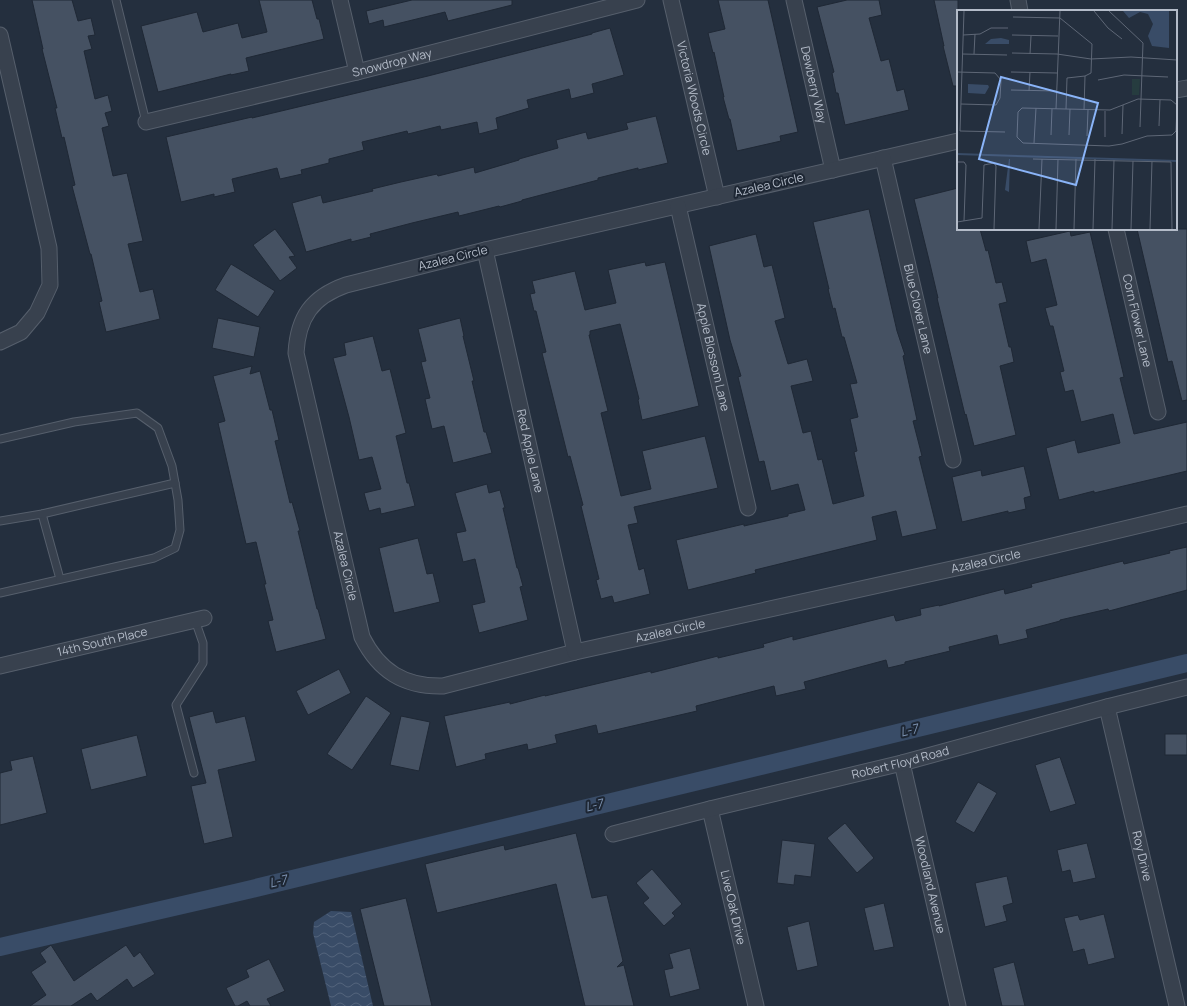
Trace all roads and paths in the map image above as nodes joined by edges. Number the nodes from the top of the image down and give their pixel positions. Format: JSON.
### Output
{"nodes":[{"id":1,"x":116,"y":0,"type":"edge"},
{"id":2,"x":340,"y":0,"type":"edge"},
{"id":3,"x":637,"y":0,"type":"edge"},
{"id":4,"x":671,"y":0,"type":"edge"},
{"id":5,"x":794,"y":0,"type":"edge"},
{"id":6,"x":1018,"y":0,"type":"edge"},
{"id":7,"x":1020,"y":10,"type":"edge"},
{"id":8,"x":0,"y":35,"type":"edge"},
{"id":9,"x":357,"y":72,"type":"junction"},
{"id":10,"x":1187,"y":88,"type":"edge"},
{"id":11,"x":1177,"y":90,"type":"edge"},
{"id":12,"x":146,"y":122,"type":"joint"},
{"id":13,"x":957,"y":141,"type":"edge"},
{"id":14,"x":883,"y":158,"type":"junction"},
{"id":15,"x":833,"y":170,"type":"junction"},
{"id":16,"x":717,"y":197,"type":"junction"},
{"id":17,"x":678,"y":206,"type":"junction"},
{"id":18,"x":1116,"y":230,"type":"edge"},
{"id":19,"x":486,"y":250,"type":"junction"},
{"id":20,"x":0,"y":342,"type":"edge"},
{"id":21,"x":1158,"y":412,"type":"dead end"},
{"id":22,"x":0,"y":439,"type":"edge"},
{"id":23,"x":953,"y":460,"type":"dead end"},
{"id":24,"x":175,"y":483,"type":"junction"},
{"id":25,"x":748,"y":508,"type":"dead end"},
{"id":26,"x":42,"y":514,"type":"junction"},
{"id":27,"x":1187,"y":514,"type":"edge"},
{"id":28,"x":0,"y":521,"type":"edge"},
{"id":29,"x":60,"y":579,"type":"junction"},
{"id":30,"x":0,"y":593,"type":"edge"},
{"id":31,"x":200,"y":619,"type":"joint"},
{"id":32,"x":575,"y":652,"type":"junction"},
{"id":33,"x":0,"y":666,"type":"edge"},
{"id":34,"x":1187,"y":687,"type":"edge"},
{"id":35,"x":1107,"y":707,"type":"junction"},
{"id":36,"x":902,"y":763,"type":"junction"},
{"id":37,"x":194,"y":773,"type":"dead end"},
{"id":38,"x":710,"y":809,"type":"junction"},
{"id":39,"x":614,"y":834,"type":"dead end"},
{"id":40,"x":756,"y":1006,"type":"edge"},
{"id":41,"x":958,"y":1006,"type":"edge"},
{"id":42,"x":1177,"y":1006,"type":"edge"}],
"edges":[{"from":1,"to":12,"type":"lane"},
{"from":2,"to":9,"type":"street"},
{"from":3,"to":9,"type":"street","name":"Snowdrop Way"},
{"from":4,"to":16,"type":"street","name":"Victoria Woods Circle"},
{"from":5,"to":15,"type":"street","name":"Dewberry Way"},
{"from":6,"to":7,"type":"street"},
{"from":8,"to":20,"type":"street"},
{"from":9,"to":12,"type":"street","name":"Snowdrop Way"},
{"from":10,"to":11,"type":"street"},
{"from":13,"to":14,"type":"street","name":"Azalea Circle"},
{"from":14,"to":15,"type":"street","name":"Azalea Circle"},
{"from":14,"to":23,"type":"street","name":"Blue Clover Lane"},
{"from":15,"to":16,"type":"street","name":"Azalea Circle"},
{"from":16,"to":17,"type":"street","name":"Azalea Circle"},
{"from":17,"to":19,"type":"street","name":"Azalea Circle"},
{"from":17,"to":25,"type":"street","name":"Apple Blossom Lane"},
{"from":18,"to":21,"type":"street","name":"Corn Flower Lane"},
{"from":19,"to":32,"type":"street","name":"Red Apple Lane"},
{"from":19,"to":32,"type":"street","name":"Azalea Circle"},
{"from":22,"to":24,"type":"lane"},
{"from":24,"to":26,"type":"lane"},
{"from":24,"to":29,"type":"lane"},
{"from":26,"to":28,"type":"lane"},
{"from":26,"to":29,"type":"lane"},
{"from":27,"to":32,"type":"street","name":"Azalea Circle"},
{"from":29,"to":30,"type":"lane"},
{"from":31,"to":33,"type":"street","name":"14th South Place"},
{"from":31,"to":37,"type":"lane"},
{"from":34,"to":35,"type":"street","name":"Robert Floyd Road"},
{"from":35,"to":36,"type":"street","name":"Robert Floyd Road"},
{"from":35,"to":42,"type":"street","name":"Roy Drive"},
{"from":36,"to":38,"type":"street","name":"Robert Floyd Road"},
{"from":36,"to":41,"type":"street","name":"Woodland Avenue"},
{"from":38,"to":39,"type":"street","name":"Robert Floyd Road"},
{"from":38,"to":40,"type":"street","name":"Live Oak Drive"}]}
